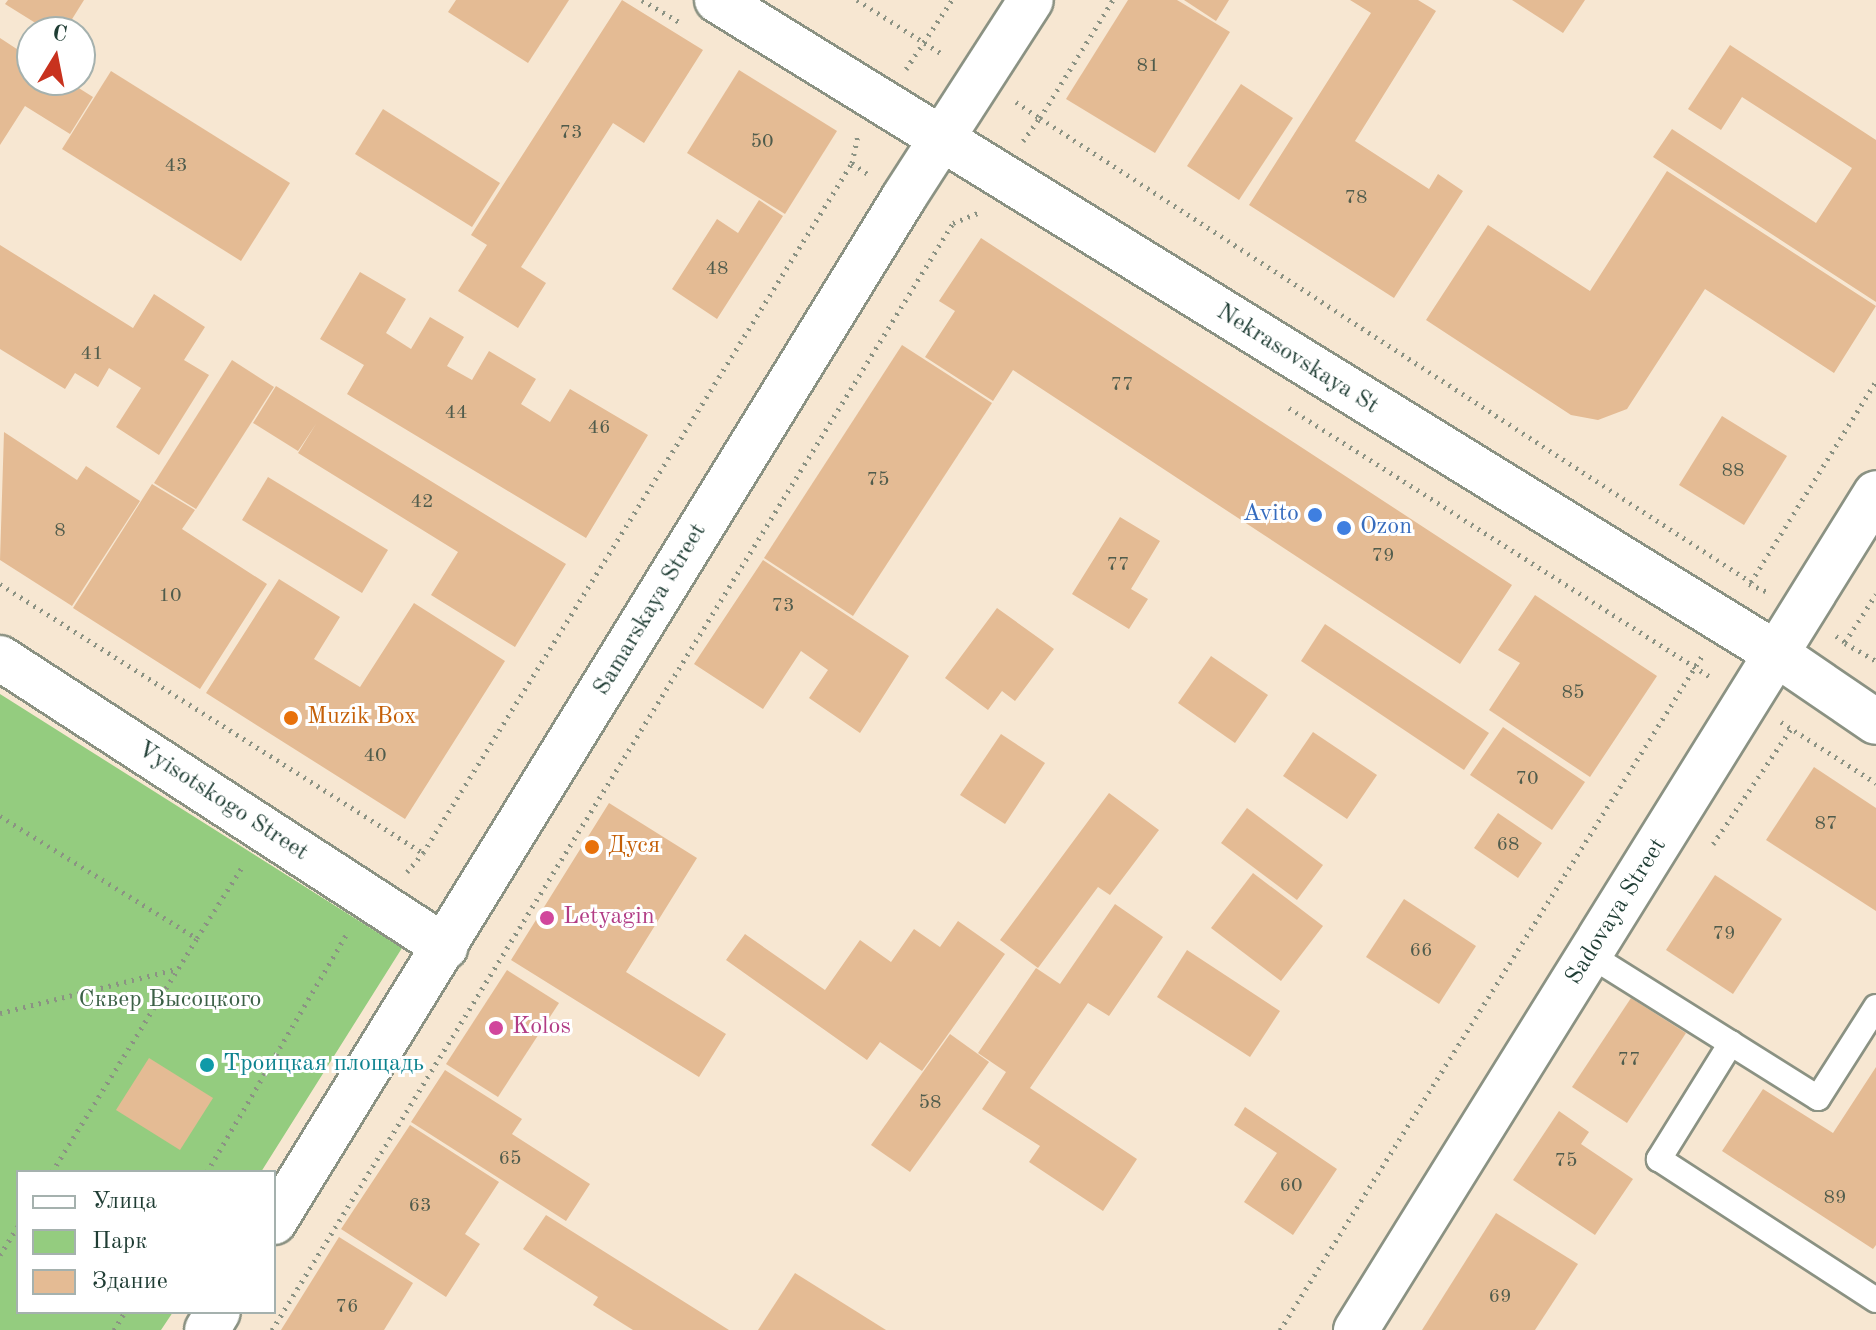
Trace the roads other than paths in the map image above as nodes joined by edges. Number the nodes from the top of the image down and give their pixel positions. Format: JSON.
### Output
{"nodes":[{"id":1,"x":1031,"y":0,"type":"edge"},
{"id":2,"x":700,"y":12,"type":"edge"},
{"id":3,"x":941,"y":141,"type":"junction"},
{"id":4,"x":1876,"y":493,"type":"edge"},
{"id":5,"x":1775,"y":653,"type":"junction"},
{"id":6,"x":0,"y":658,"type":"edge"},
{"id":7,"x":1876,"y":722,"type":"edge"},
{"id":8,"x":445,"y":947,"type":"junction"},
{"id":9,"x":1590,"y":955,"type":"junction"},
{"id":10,"x":1876,"y":1007,"type":"edge"},
{"id":11,"x":1731,"y":1043,"type":"junction"},
{"id":12,"x":276,"y":1219,"type":"edge"},
{"id":13,"x":1876,"y":1300,"type":"edge"},
{"id":14,"x":1356,"y":1330,"type":"edge"}],
"edges":[{"from":1,"to":3,"type":"street","name":"Samarskaya Street"},
{"from":2,"to":3,"type":"street","name":"Nekrasovskaya St"},
{"from":3,"to":5,"type":"street","name":"Nekrasovskaya St"},
{"from":3,"to":8,"type":"street","name":"Samarskaya Street"},
{"from":4,"to":5,"type":"street","name":"Sadovaya Street"},
{"from":5,"to":7,"type":"street","name":"Nekrasovskaya St"},
{"from":5,"to":9,"type":"street","name":"Sadovaya Street"},
{"from":6,"to":8,"type":"street","name":"Vyisotskogo Street"},
{"from":8,"to":12,"type":"street","name":"Samarskaya Street"},
{"from":9,"to":11,"type":"lane"},
{"from":9,"to":14,"type":"street","name":"Sadovaya Street"},
{"from":10,"to":11,"type":"lane"},
{"from":11,"to":13,"type":"lane"}]}
